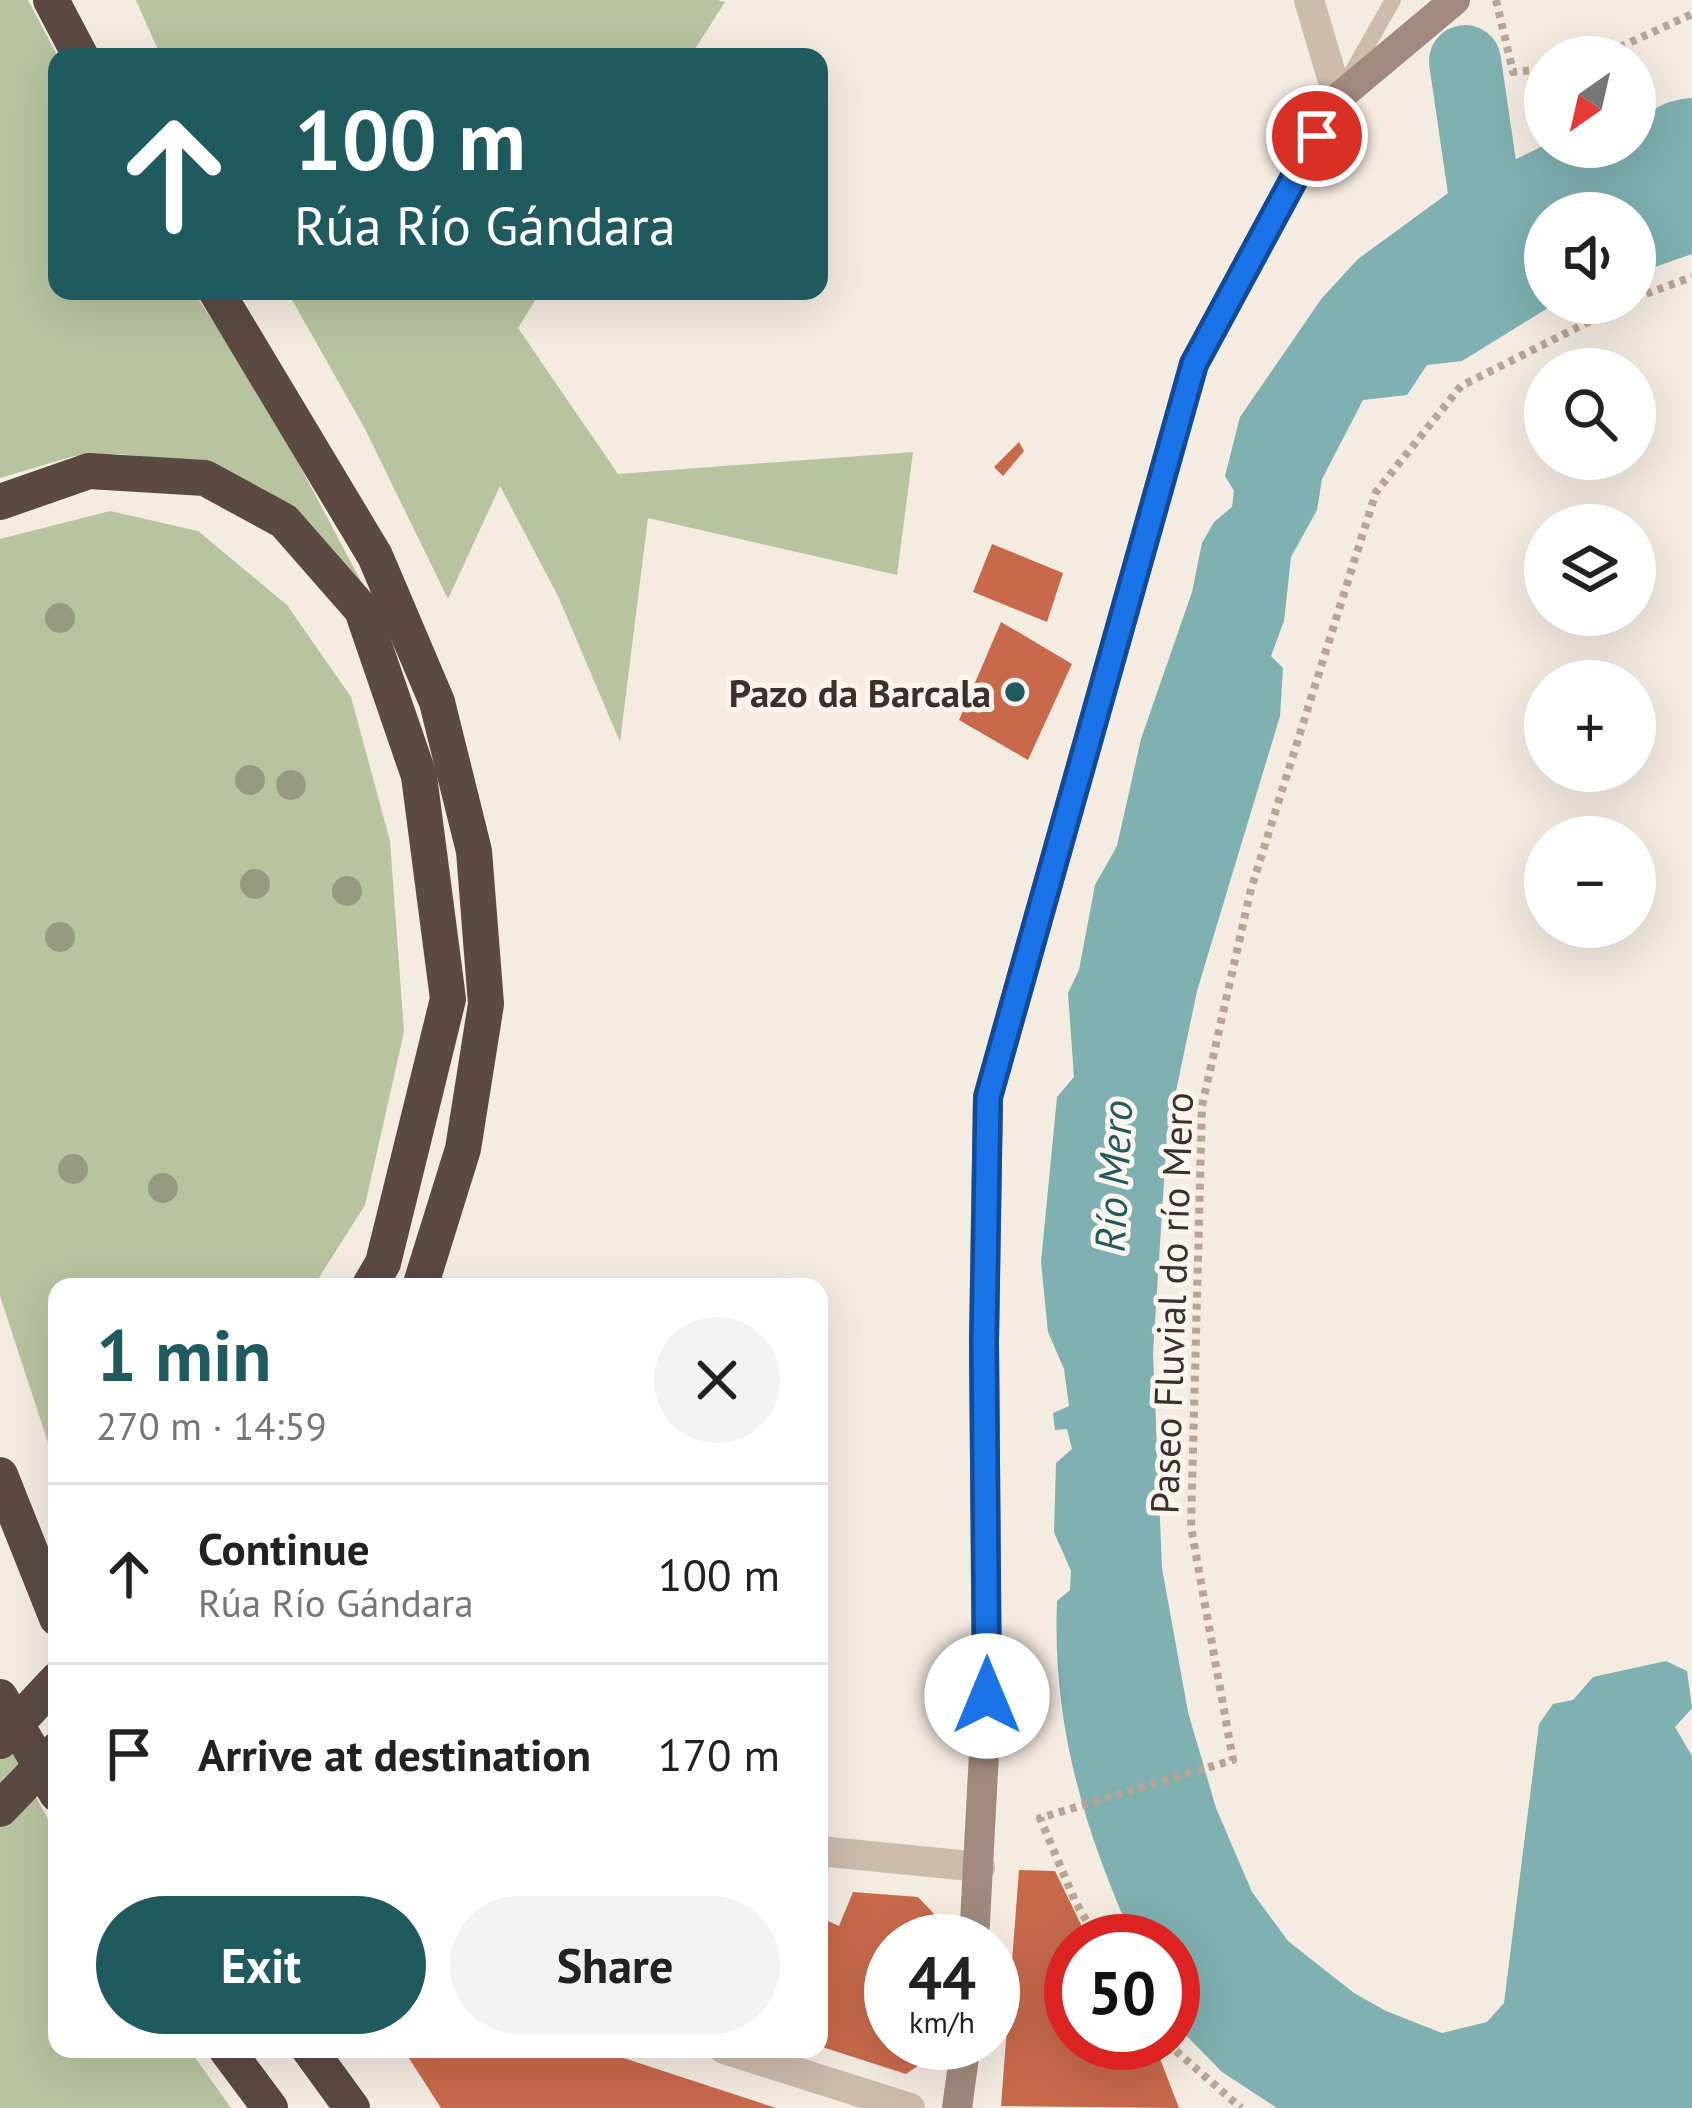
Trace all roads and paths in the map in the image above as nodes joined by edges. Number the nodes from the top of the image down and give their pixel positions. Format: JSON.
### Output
{"nodes":[{"id":1,"x":51,"y":0,"type":"edge"},
{"id":2,"x":1309,"y":0,"type":"edge"},
{"id":3,"x":1393,"y":0,"type":"edge"},
{"id":4,"x":1455,"y":0,"type":"edge"},
{"id":5,"x":1496,"y":0,"type":"edge"},
{"id":6,"x":1692,"y":14,"type":"edge"},
{"id":7,"x":1644,"y":36,"type":"edge"},
{"id":8,"x":75,"y":48,"type":"edge"},
{"id":9,"x":1524,"y":71,"type":"edge"},
{"id":10,"x":1338,"y":98,"type":"junction"},
{"id":11,"x":1692,"y":277,"type":"edge"},
{"id":12,"x":1656,"y":290,"type":"edge"},
{"id":13,"x":221,"y":300,"type":"edge"},
{"id":14,"x":1584,"y":324,"type":"edge"},
{"id":15,"x":0,"y":502,"type":"edge"},
{"id":16,"x":374,"y":1278,"type":"edge"},
{"id":17,"x":423,"y":1278,"type":"edge"},
{"id":18,"x":0,"y":1474,"type":"edge"},
{"id":19,"x":48,"y":1595,"type":"edge"},
{"id":20,"x":48,"y":1690,"type":"edge"},
{"id":21,"x":0,"y":1697,"type":"edge"},
{"id":22,"x":0,"y":1741,"type":"edge"},
{"id":23,"x":48,"y":1759,"type":"edge"},
{"id":24,"x":48,"y":1779,"type":"edge"},
{"id":25,"x":0,"y":1809,"type":"edge"},
{"id":26,"x":828,"y":1852,"type":"edge"},
{"id":27,"x":980,"y":1867,"type":"junction"},
{"id":28,"x":976,"y":1914,"type":"edge"},
{"id":29,"x":1083,"y":1914,"type":"edge"},
{"id":30,"x":233,"y":2058,"type":"edge"},
{"id":31,"x":316,"y":2058,"type":"edge"},
{"id":32,"x":752,"y":2058,"type":"edge"},
{"id":33,"x":962,"y":2070,"type":"edge"},
{"id":34,"x":1198,"y":2070,"type":"edge"},
{"id":35,"x":270,"y":2108,"type":"edge"},
{"id":36,"x":352,"y":2108,"type":"edge"},
{"id":37,"x":910,"y":2108,"type":"edge"},
{"id":38,"x":957,"y":2108,"type":"edge"},
{"id":39,"x":1241,"y":2108,"type":"edge"}],
"edges":[{"from":1,"to":8,"type":"highway"},
{"from":2,"to":10,"type":"street"},
{"from":3,"to":10,"type":"lane"},
{"from":4,"to":10,"type":"main road"},
{"from":5,"to":9,"type":"path"},
{"from":6,"to":7,"type":"path"},
{"from":10,"to":27,"type":"main road"},
{"from":11,"to":12,"type":"path"},
{"from":13,"to":17,"type":"highway"},
{"from":14,"to":29,"type":"path","name":"Paseo Fluvial do río Mero"},
{"from":15,"to":16,"type":"highway"},
{"from":18,"to":19,"type":"highway"},
{"from":20,"to":22,"type":"highway","bridge":true},
{"from":21,"to":24,"type":"highway"},
{"from":23,"to":25,"type":"highway","bridge":true},
{"from":26,"to":27,"type":"street"},
{"from":27,"to":28,"type":"main road"},
{"from":30,"to":35,"type":"highway"},
{"from":31,"to":36,"type":"highway"},
{"from":32,"to":37,"type":"street"},
{"from":33,"to":38,"type":"main road"},
{"from":34,"to":39,"type":"path"}]}
